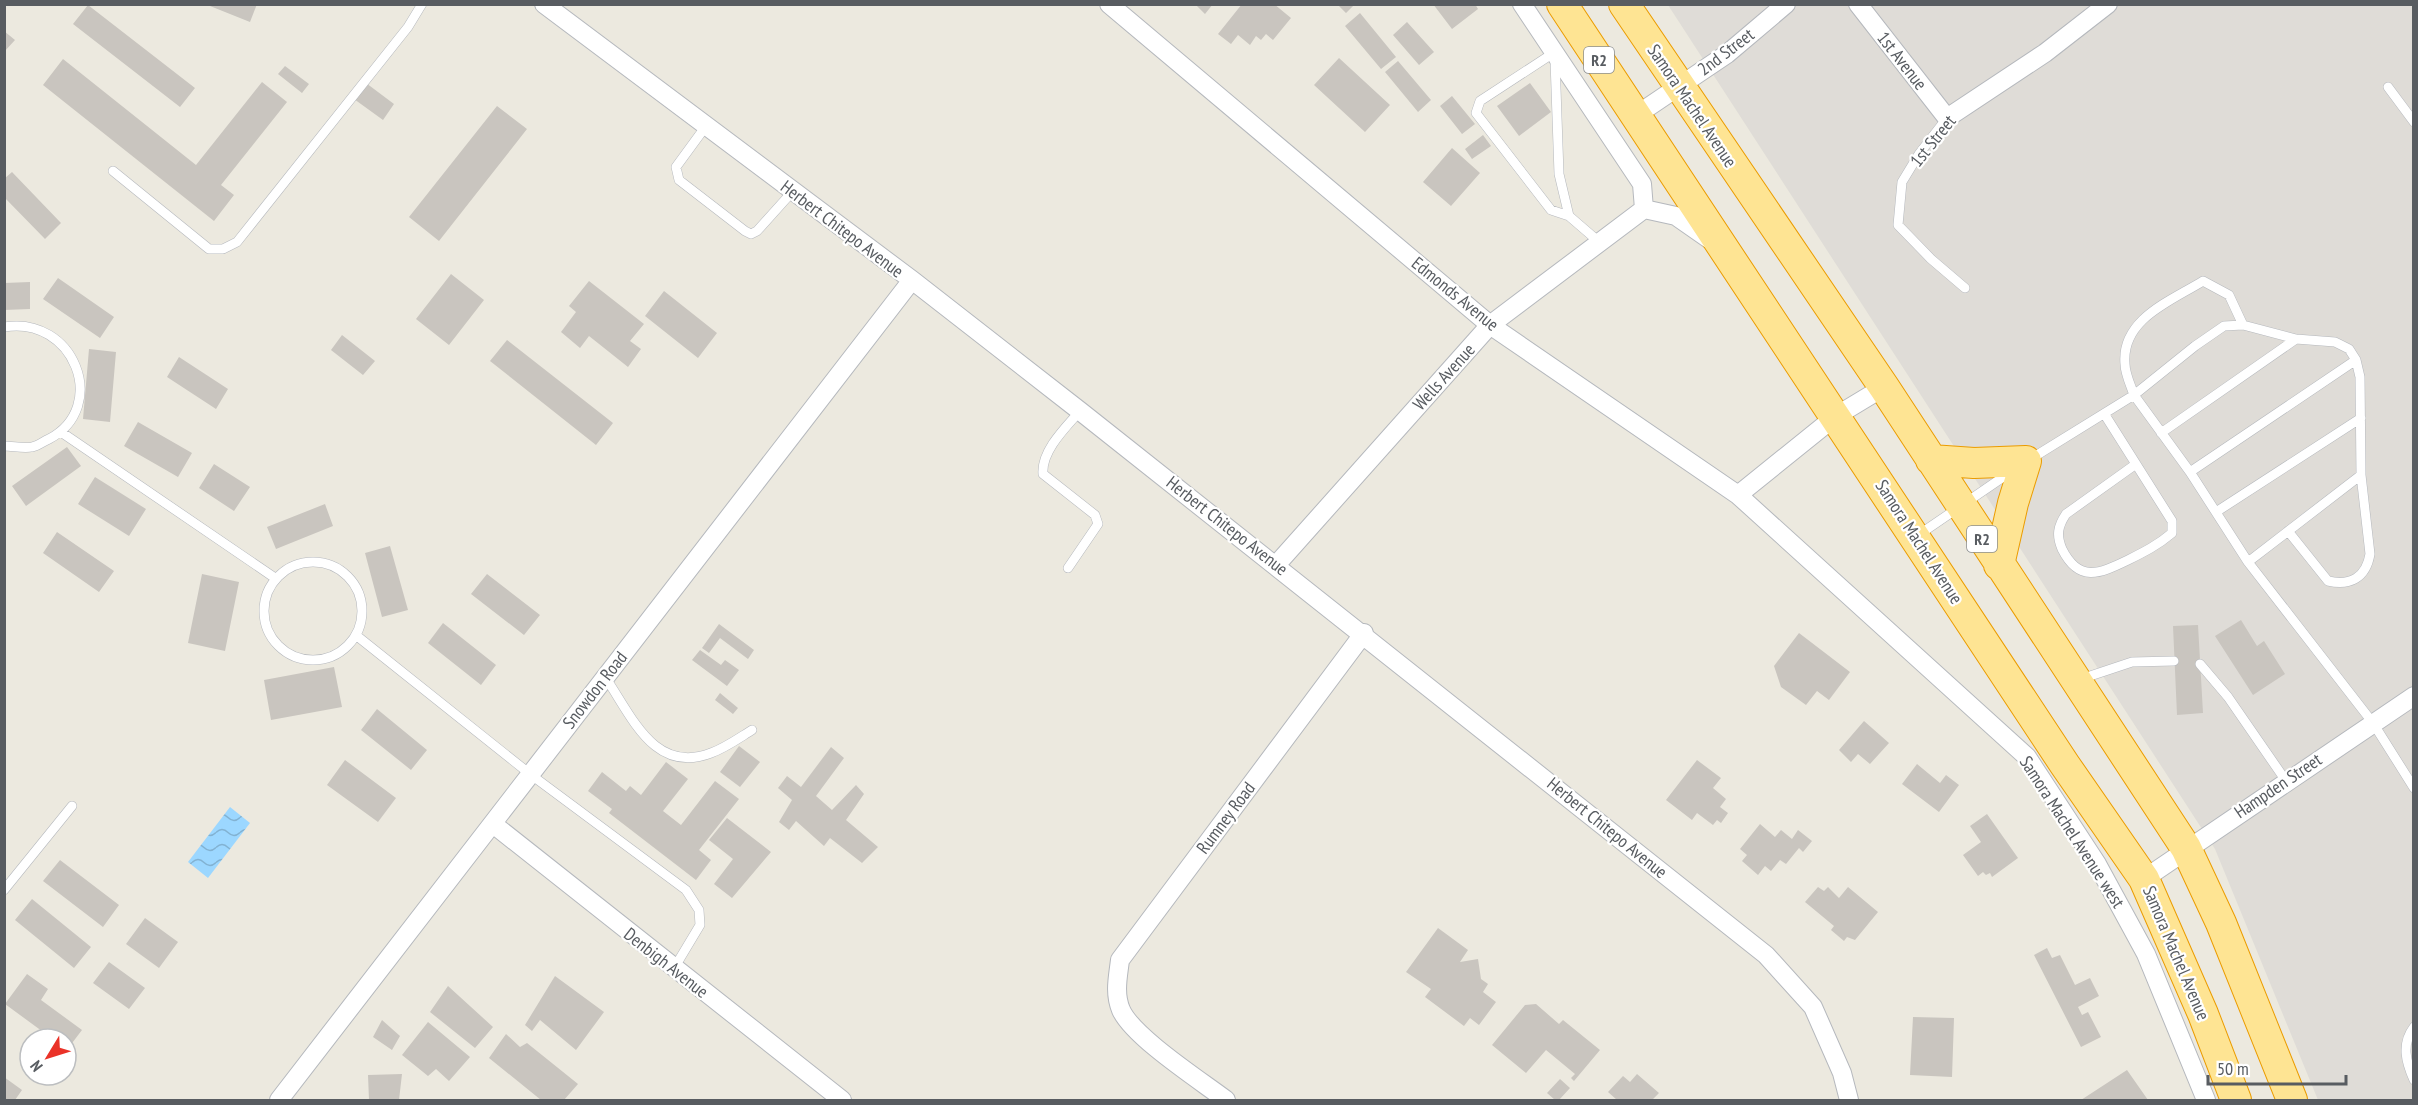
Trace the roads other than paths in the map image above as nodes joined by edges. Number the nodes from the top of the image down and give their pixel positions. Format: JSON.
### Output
{"nodes":[{"id":1,"x":422,"y":4,"type":"edge"},
{"id":2,"x":544,"y":4,"type":"edge"},
{"id":3,"x":1109,"y":4,"type":"edge"},
{"id":4,"x":1522,"y":4,"type":"edge"},
{"id":5,"x":1562,"y":4,"type":"edge"},
{"id":6,"x":1624,"y":4,"type":"edge"},
{"id":7,"x":1786,"y":4,"type":"edge"},
{"id":8,"x":1858,"y":4,"type":"edge"},
{"id":9,"x":2108,"y":4,"type":"edge"},
{"id":10,"x":1555,"y":52,"type":"junction"},
{"id":11,"x":1678,"y":87,"type":"junction"},
{"id":12,"x":2388,"y":87,"type":"dead end"},
{"id":13,"x":1635,"y":116,"type":"junction"},
{"id":14,"x":1947,"y":118,"type":"junction"},
{"id":15,"x":2414,"y":122,"type":"edge"},
{"id":16,"x":706,"y":126,"type":"junction"},
{"id":17,"x":113,"y":171,"type":"dead end"},
{"id":18,"x":793,"y":191,"type":"junction"},
{"id":19,"x":1644,"y":209,"type":"junction"},
{"id":20,"x":1569,"y":216,"type":"junction"},
{"id":21,"x":1598,"y":241,"type":"junction"},
{"id":22,"x":1727,"y":253,"type":"junction"},
{"id":23,"x":912,"y":280,"type":"junction"},
{"id":24,"x":1965,"y":288,"type":"dead end"},
{"id":25,"x":1490,"y":325,"type":"junction"},
{"id":26,"x":2243,"y":325,"type":"junction"},
{"id":27,"x":4,"y":327,"type":"edge"},
{"id":28,"x":2296,"y":339,"type":"junction"},
{"id":29,"x":2356,"y":360,"type":"junction"},
{"id":30,"x":1884,"y":387,"type":"junction"},
{"id":31,"x":2134,"y":395,"type":"junction"},
{"id":32,"x":1080,"y":411,"type":"junction"},
{"id":33,"x":2105,"y":415,"type":"junction"},
{"id":34,"x":1836,"y":416,"type":"junction"},
{"id":35,"x":2361,"y":418,"type":"junction"},
{"id":36,"x":61,"y":432,"type":"junction"},
{"id":37,"x":2161,"y":433,"type":"junction"},
{"id":38,"x":4,"y":446,"type":"edge"},
{"id":39,"x":1931,"y":460,"type":"junction"},
{"id":40,"x":2026,"y":461,"type":"junction"},
{"id":41,"x":2136,"y":464,"type":"junction"},
{"id":42,"x":2190,"y":472,"type":"junction"},
{"id":43,"x":2361,"y":475,"type":"junction"},
{"id":44,"x":1738,"y":495,"type":"junction"},
{"id":45,"x":1960,"y":506,"type":"junction"},
{"id":46,"x":2216,"y":512,"type":"junction"},
{"id":47,"x":2288,"y":531,"type":"junction"},
{"id":48,"x":1915,"y":537,"type":"junction"},
{"id":49,"x":1815,"y":562,"type":"joint"},
{"id":50,"x":2248,"y":562,"type":"junction"},
{"id":51,"x":1276,"y":564,"type":"junction"},
{"id":52,"x":1999,"y":565,"type":"junction"},
{"id":53,"x":1068,"y":568,"type":"dead end"},
{"id":54,"x":274,"y":578,"type":"junction"},
{"id":55,"x":1364,"y":633,"type":"junction"},
{"id":56,"x":357,"y":636,"type":"junction"},
{"id":57,"x":2175,"y":661,"type":"dead end"},
{"id":58,"x":2200,"y":664,"type":"dead end"},
{"id":59,"x":605,"y":676,"type":"junction"},
{"id":60,"x":2075,"y":681,"type":"junction"},
{"id":61,"x":2414,"y":696,"type":"edge"},
{"id":62,"x":2373,"y":723,"type":"junction"},
{"id":63,"x":752,"y":730,"type":"dead end"},
{"id":64,"x":530,"y":774,"type":"junction"},
{"id":65,"x":2286,"y":781,"type":"junction"},
{"id":66,"x":2414,"y":788,"type":"edge"},
{"id":67,"x":72,"y":806,"type":"dead end"},
{"id":68,"x":493,"y":824,"type":"junction"},
{"id":69,"x":2186,"y":848,"type":"junction"},
{"id":70,"x":2144,"y":879,"type":"junction"},
{"id":71,"x":4,"y":890,"type":"edge"},
{"id":72,"x":673,"y":970,"type":"junction"},
{"id":73,"x":2414,"y":1027,"type":"edge"},
{"id":74,"x":2414,"y":1080,"type":"edge"},
{"id":75,"x":279,"y":1101,"type":"edge"},
{"id":76,"x":842,"y":1101,"type":"edge"},
{"id":77,"x":1226,"y":1101,"type":"edge"},
{"id":78,"x":1849,"y":1101,"type":"edge"},
{"id":79,"x":2206,"y":1101,"type":"edge"},
{"id":80,"x":2236,"y":1101,"type":"edge"},
{"id":81,"x":2292,"y":1101,"type":"edge"}],
"edges":[{"from":1,"to":17,"type":"lane"},
{"from":2,"to":16,"type":"street","name":"Herbert Chitepo Avenue"},
{"from":3,"to":25,"type":"street","name":"Edmonds Avenue"},
{"from":4,"to":10,"type":"street"},
{"from":5,"to":13,"type":"highway","name":"Samora Machel Avenue","number":"R2"},
{"from":6,"to":11,"type":"highway","name":"Samora Machel Avenue","number":"R2"},
{"from":7,"to":11,"type":"street","name":"2nd Street"},
{"from":8,"to":14,"type":"street","name":"1st Avenue"},
{"from":9,"to":14,"type":"street","name":"1st Street"},
{"from":10,"to":19,"type":"street"},
{"from":10,"to":20,"type":"lane"},
{"from":10,"to":20,"type":"lane"},
{"from":11,"to":13,"type":"street","name":"2nd Street"},
{"from":11,"to":30,"type":"highway","name":"Samora Machel Avenue","number":"R2"},
{"from":12,"to":15,"type":"lane"},
{"from":13,"to":22,"type":"highway","name":"Samora Machel Avenue","number":"R2"},
{"from":14,"to":24,"type":"lane","name":"1st Street"},
{"from":16,"to":18,"type":"street","name":"Herbert Chitepo Avenue"},
{"from":16,"to":18,"type":"lane"},
{"from":18,"to":23,"type":"street","name":"Herbert Chitepo Avenue"},
{"from":19,"to":21,"type":"street","name":"Wells Avenue"},
{"from":19,"to":22,"type":"street"},
{"from":20,"to":21,"type":"lane"},
{"from":21,"to":25,"type":"street","name":"Wells Avenue"},
{"from":22,"to":34,"type":"highway","name":"Samora Machel Avenue","number":"R2"},
{"from":23,"to":32,"type":"street","name":"Herbert Chitepo Avenue"},
{"from":23,"to":59,"type":"street","name":"Snowdon Road"},
{"from":25,"to":44,"type":"street","name":"Edmonds Avenue"},
{"from":25,"to":51,"type":"street","name":"Wells Avenue"},
{"from":26,"to":28,"type":"lane"},
{"from":26,"to":31,"type":"lane"},
{"from":26,"to":31,"type":"lane"},
{"from":27,"to":36,"type":"lane"},
{"from":28,"to":29,"type":"lane"},
{"from":28,"to":37,"type":"lane"},
{"from":29,"to":35,"type":"lane"},
{"from":29,"to":42,"type":"lane"},
{"from":30,"to":34,"type":"street"},
{"from":30,"to":39,"type":"highway","name":"Samora Machel Avenue","number":"R2"},
{"from":31,"to":33,"type":"lane"},
{"from":31,"to":37,"type":"lane"},
{"from":32,"to":51,"type":"street","name":"Herbert Chitepo Avenue"},
{"from":32,"to":53,"type":"lane"},
{"from":33,"to":40,"type":"lane"},
{"from":33,"to":41,"type":"lane"},
{"from":34,"to":44,"type":"street"},
{"from":34,"to":48,"type":"highway","name":"Samora Machel Avenue","number":"R2"},
{"from":35,"to":43,"type":"lane"},
{"from":35,"to":46,"type":"lane"},
{"from":36,"to":38,"type":"lane"},
{"from":36,"to":54,"type":"lane"},
{"from":37,"to":42,"type":"lane"},
{"from":39,"to":40,"type":"highway"},
{"from":39,"to":45,"type":"highway","name":"Samora Machel Avenue","number":"R2"},
{"from":40,"to":45,"type":"lane"},
{"from":40,"to":52,"type":"highway"},
{"from":41,"to":41,"type":"lane"},
{"from":42,"to":46,"type":"lane"},
{"from":43,"to":47,"type":"lane"},
{"from":43,"to":47,"type":"lane"},
{"from":44,"to":49,"type":"street","name":"Edmonds Avenue"},
{"from":45,"to":48,"type":"lane"},
{"from":45,"to":52,"type":"highway","name":"Samora Machel Avenue","number":"R2"},
{"from":46,"to":50,"type":"lane"},
{"from":47,"to":50,"type":"lane"},
{"from":48,"to":70,"type":"highway","name":"Samora Machel Avenue","number":"R2"},
{"from":49,"to":79,"type":"street","name":"Samora Machel Avenue west"},
{"from":50,"to":62,"type":"lane"},
{"from":51,"to":55,"type":"street","name":"Herbert Chitepo Avenue"},
{"from":52,"to":60,"type":"highway","name":"Samora Machel Avenue","number":"R2"},
{"from":54,"to":56,"type":"lane"},
{"from":54,"to":56,"type":"lane"},
{"from":55,"to":77,"type":"street","name":"Rumney Road"},
{"from":55,"to":78,"type":"street","name":"Herbert Chitepo Avenue"},
{"from":56,"to":64,"type":"lane"},
{"from":57,"to":60,"type":"lane"},
{"from":58,"to":65,"type":"lane"},
{"from":59,"to":63,"type":"lane"},
{"from":59,"to":64,"type":"street","name":"Snowdon Road"},
{"from":60,"to":69,"type":"highway","name":"Samora Machel Avenue","number":"R2"},
{"from":61,"to":62,"type":"street","name":"Hampden Street"},
{"from":62,"to":65,"type":"street","name":"Hampden Street"},
{"from":62,"to":66,"type":"lane"},
{"from":64,"to":68,"type":"street","name":"Snowdon Road"},
{"from":64,"to":72,"type":"lane"},
{"from":65,"to":69,"type":"street","name":"Hampden Street"},
{"from":67,"to":71,"type":"lane"},
{"from":68,"to":72,"type":"street","name":"Denbigh Avenue"},
{"from":68,"to":75,"type":"street","name":"Snowdon Road"},
{"from":69,"to":70,"type":"street","name":"Hampden Street"},
{"from":69,"to":81,"type":"highway","name":"Samora Machel Avenue","number":"R2"},
{"from":70,"to":80,"type":"highway","name":"Samora Machel Avenue","number":"R2"},
{"from":72,"to":76,"type":"street","name":"Denbigh Avenue"},
{"from":73,"to":74,"type":"lane"}]}
